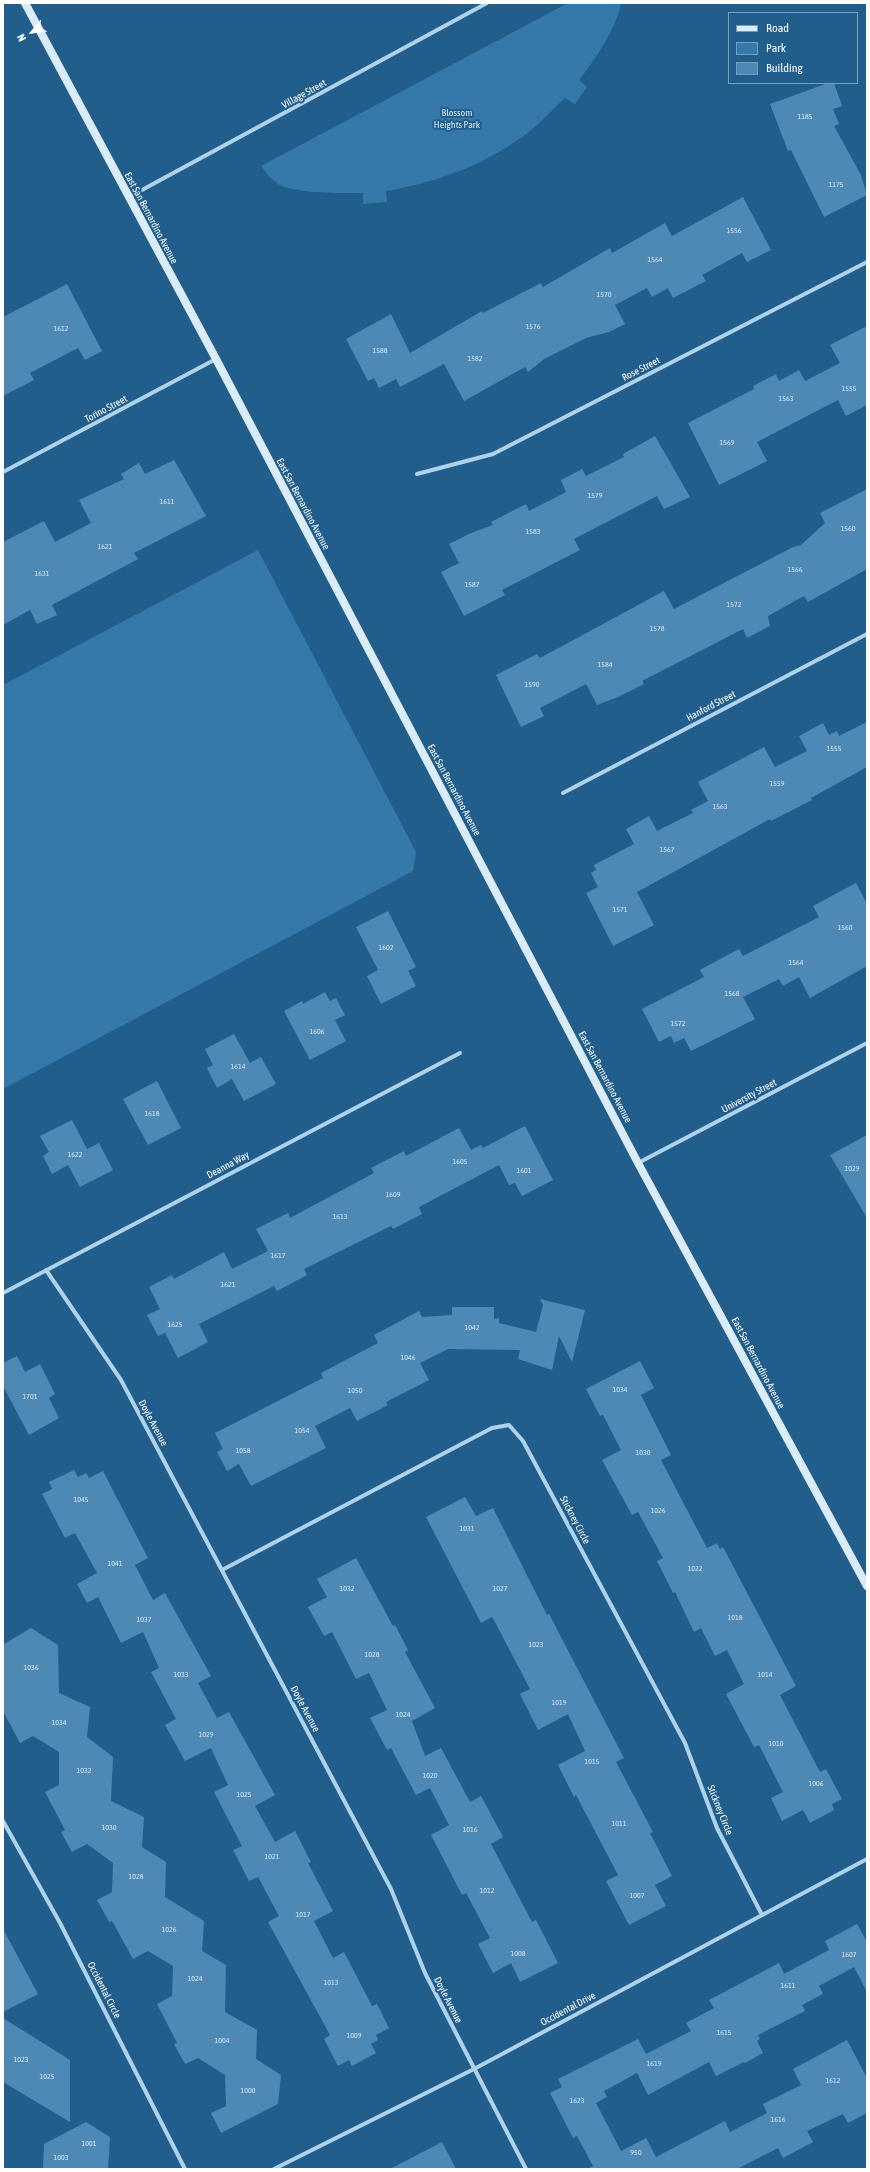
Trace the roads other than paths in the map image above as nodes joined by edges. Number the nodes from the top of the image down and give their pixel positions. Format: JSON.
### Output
{"nodes":[{"id":1,"x":25,"y":3,"type":"edge"},
{"id":2,"x":487,"y":3,"type":"edge"},
{"id":3,"x":128,"y":197,"type":"junction"},
{"id":4,"x":867,"y":262,"type":"edge"},
{"id":5,"x":216,"y":359,"type":"junction"},
{"id":6,"x":3,"y":472,"type":"edge"},
{"id":7,"x":417,"y":474,"type":"dead end"},
{"id":8,"x":867,"y":634,"type":"edge"},
{"id":9,"x":563,"y":793,"type":"dead end"},
{"id":10,"x":867,"y":1043,"type":"edge"},
{"id":11,"x":460,"y":1052,"type":"dead end"},
{"id":12,"x":638,"y":1162,"type":"junction"},
{"id":13,"x":46,"y":1270,"type":"junction"},
{"id":14,"x":3,"y":1293,"type":"edge"},
{"id":15,"x":222,"y":1570,"type":"junction"},
{"id":16,"x":867,"y":1586,"type":"edge"},
{"id":17,"x":3,"y":1821,"type":"edge"},
{"id":18,"x":867,"y":1859,"type":"edge"},
{"id":19,"x":762,"y":1915,"type":"junction"},
{"id":20,"x":474,"y":2069,"type":"junction"},
{"id":21,"x":185,"y":2169,"type":"edge"},
{"id":22,"x":274,"y":2169,"type":"edge"},
{"id":23,"x":526,"y":2169,"type":"edge"}],
"edges":[{"from":1,"to":3,"type":"street","name":"East San Bernardino Avenue"},
{"from":2,"to":3,"type":"street","name":"Village Street"},
{"from":3,"to":5,"type":"street","name":"East San Bernardino Avenue"},
{"from":4,"to":7,"type":"street","name":"Rose Street"},
{"from":5,"to":6,"type":"street","name":"Torino Street"},
{"from":5,"to":12,"type":"street","name":"East San Bernardino Avenue"},
{"from":8,"to":9,"type":"street","name":"Hanford Street"},
{"from":10,"to":12,"type":"street","name":"University Street"},
{"from":11,"to":13,"type":"street","name":"Deanna Way"},
{"from":12,"to":16,"type":"street","name":"East San Bernardino Avenue"},
{"from":13,"to":14,"type":"street","name":"Deanna Way"},
{"from":13,"to":15,"type":"street","name":"Doyle Avenue"},
{"from":15,"to":19,"type":"street","name":"Stickney Circle"},
{"from":15,"to":20,"type":"street","name":"Doyle Avenue"},
{"from":17,"to":21,"type":"street","name":"Occidental Circle"},
{"from":18,"to":19,"type":"street","name":"Occidental Drive"},
{"from":19,"to":20,"type":"street","name":"Occidental Drive"},
{"from":20,"to":22,"type":"street","name":"Occidental Drive"},
{"from":20,"to":23,"type":"street","name":"Doyle Avenue"}]}
